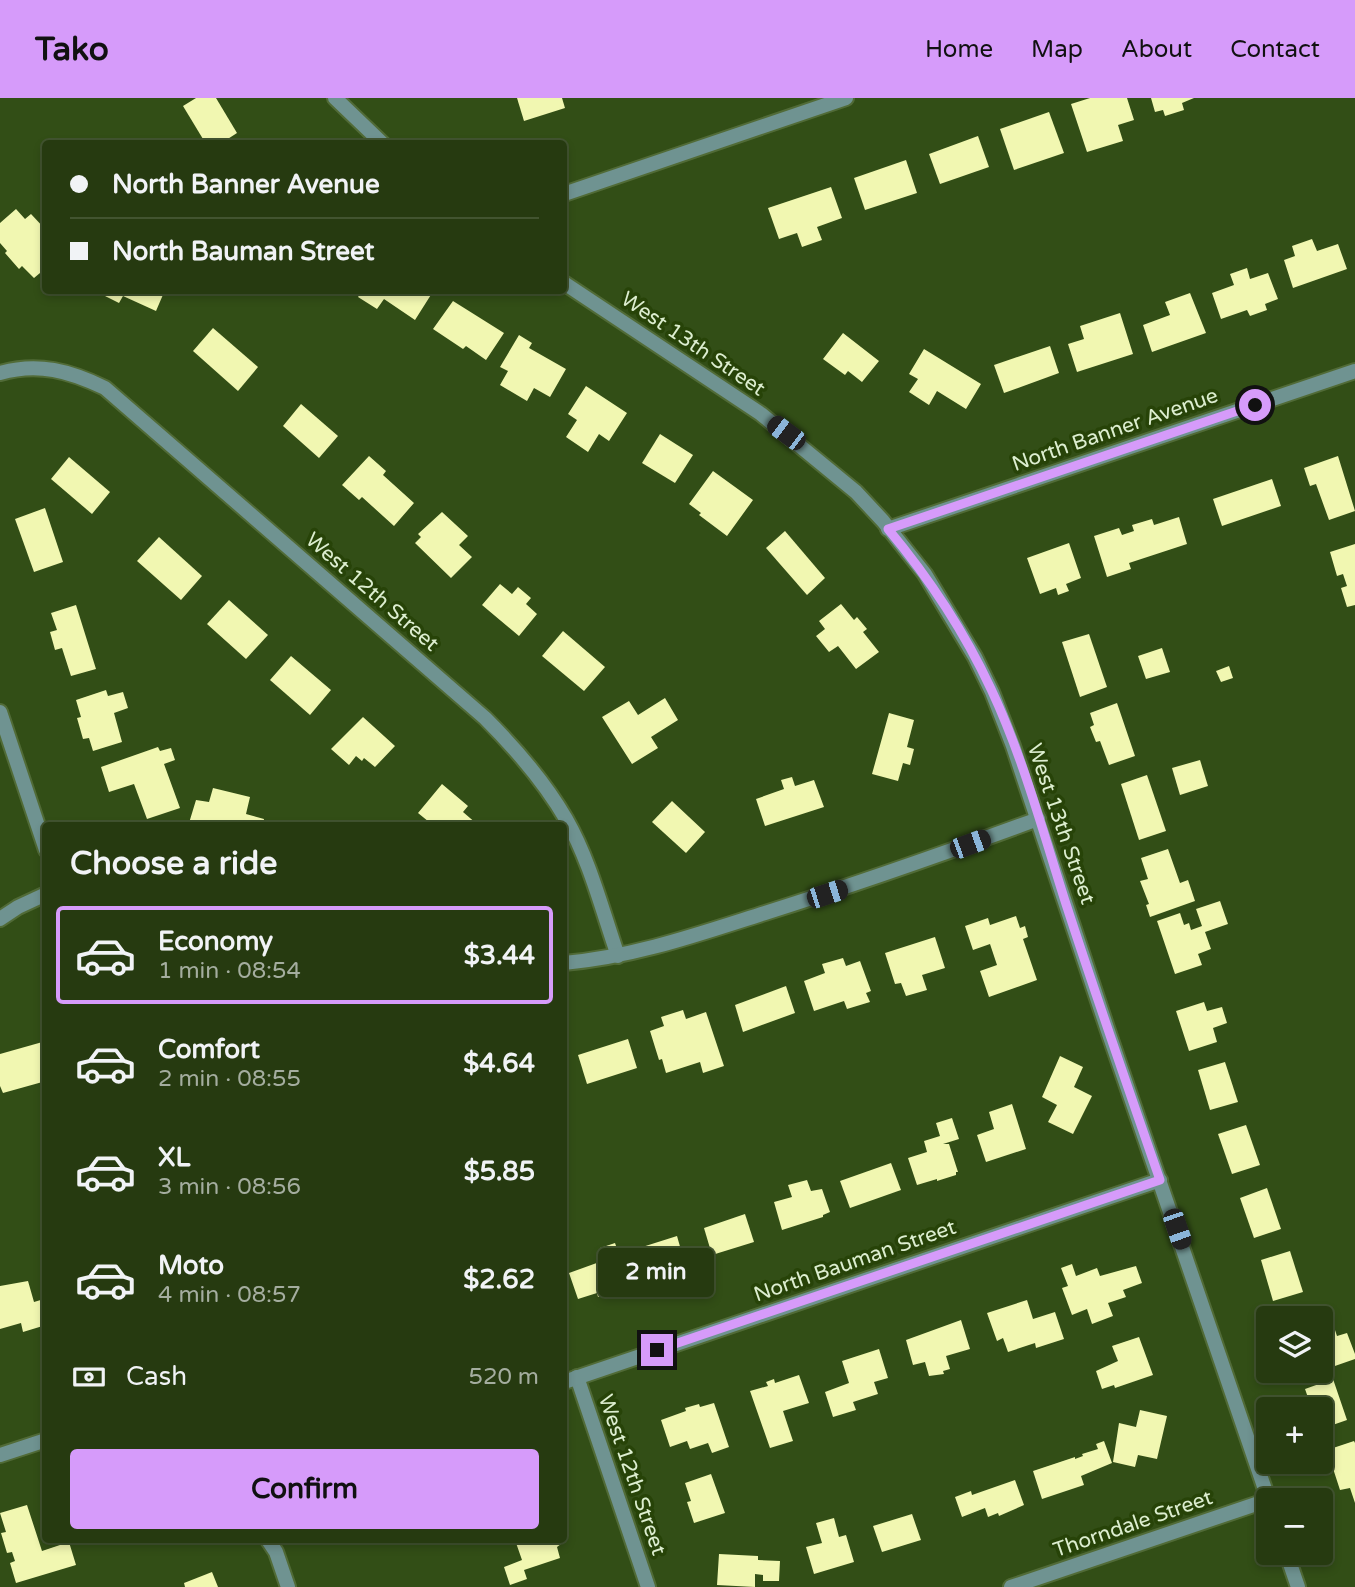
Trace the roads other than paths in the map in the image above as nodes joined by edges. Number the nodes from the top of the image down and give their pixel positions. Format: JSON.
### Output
{"nodes":[{"id":1,"x":335,"y":98,"type":"edge"},
{"id":2,"x":846,"y":98,"type":"edge"},
{"id":3,"x":379,"y":140,"type":"edge"},
{"id":4,"x":567,"y":193,"type":"edge"},
{"id":5,"x":567,"y":285,"type":"edge"},
{"id":6,"x":1355,"y":371,"type":"edge"},
{"id":7,"x":0,"y":373,"type":"edge"},
{"id":8,"x":888,"y":529,"type":"junction"},
{"id":9,"x":0,"y":712,"type":"edge"},
{"id":10,"x":1038,"y":819,"type":"junction"},
{"id":11,"x":42,"y":838,"type":"edge"},
{"id":12,"x":42,"y":896,"type":"edge"},
{"id":13,"x":0,"y":919,"type":"edge"},
{"id":14,"x":618,"y":956,"type":"junction"},
{"id":15,"x":567,"y":963,"type":"edge"},
{"id":16,"x":1160,"y":1180,"type":"junction"},
{"id":17,"x":570,"y":1379,"type":"edge"},
{"id":18,"x":42,"y":1441,"type":"edge"},
{"id":19,"x":0,"y":1455,"type":"edge"},
{"id":20,"x":1265,"y":1488,"type":"edge"},
{"id":21,"x":1256,"y":1505,"type":"edge"},
{"id":22,"x":270,"y":1543,"type":"edge"},
{"id":23,"x":1290,"y":1565,"type":"edge"},
{"id":24,"x":288,"y":1587,"type":"edge"},
{"id":25,"x":648,"y":1587,"type":"edge"},
{"id":26,"x":1011,"y":1587,"type":"edge"},
{"id":27,"x":1298,"y":1587,"type":"edge"}],
"edges":[{"from":1,"to":3,"type":"street"},
{"from":2,"to":4,"type":"street"},
{"from":5,"to":8,"type":"street","name":"West 13th Street"},
{"from":6,"to":8,"type":"street","name":"North Banner Avenue"},
{"from":7,"to":14,"type":"street","name":"West 12th Street"},
{"from":8,"to":10,"type":"street","name":"West 13th Street"},
{"from":9,"to":11,"type":"street"},
{"from":10,"to":14,"type":"street"},
{"from":10,"to":16,"type":"street","name":"West 13th Street"},
{"from":12,"to":13,"type":"street"},
{"from":14,"to":15,"type":"street"},
{"from":16,"to":17,"type":"street","name":"North Bauman Street"},
{"from":16,"to":20,"type":"street","name":"West 13th Street"},
{"from":17,"to":25,"type":"street","name":"West 12th Street"},
{"from":18,"to":19,"type":"street"},
{"from":21,"to":26,"type":"street","name":"Thorndale Street"},
{"from":22,"to":24,"type":"street"},
{"from":23,"to":27,"type":"street"}]}
